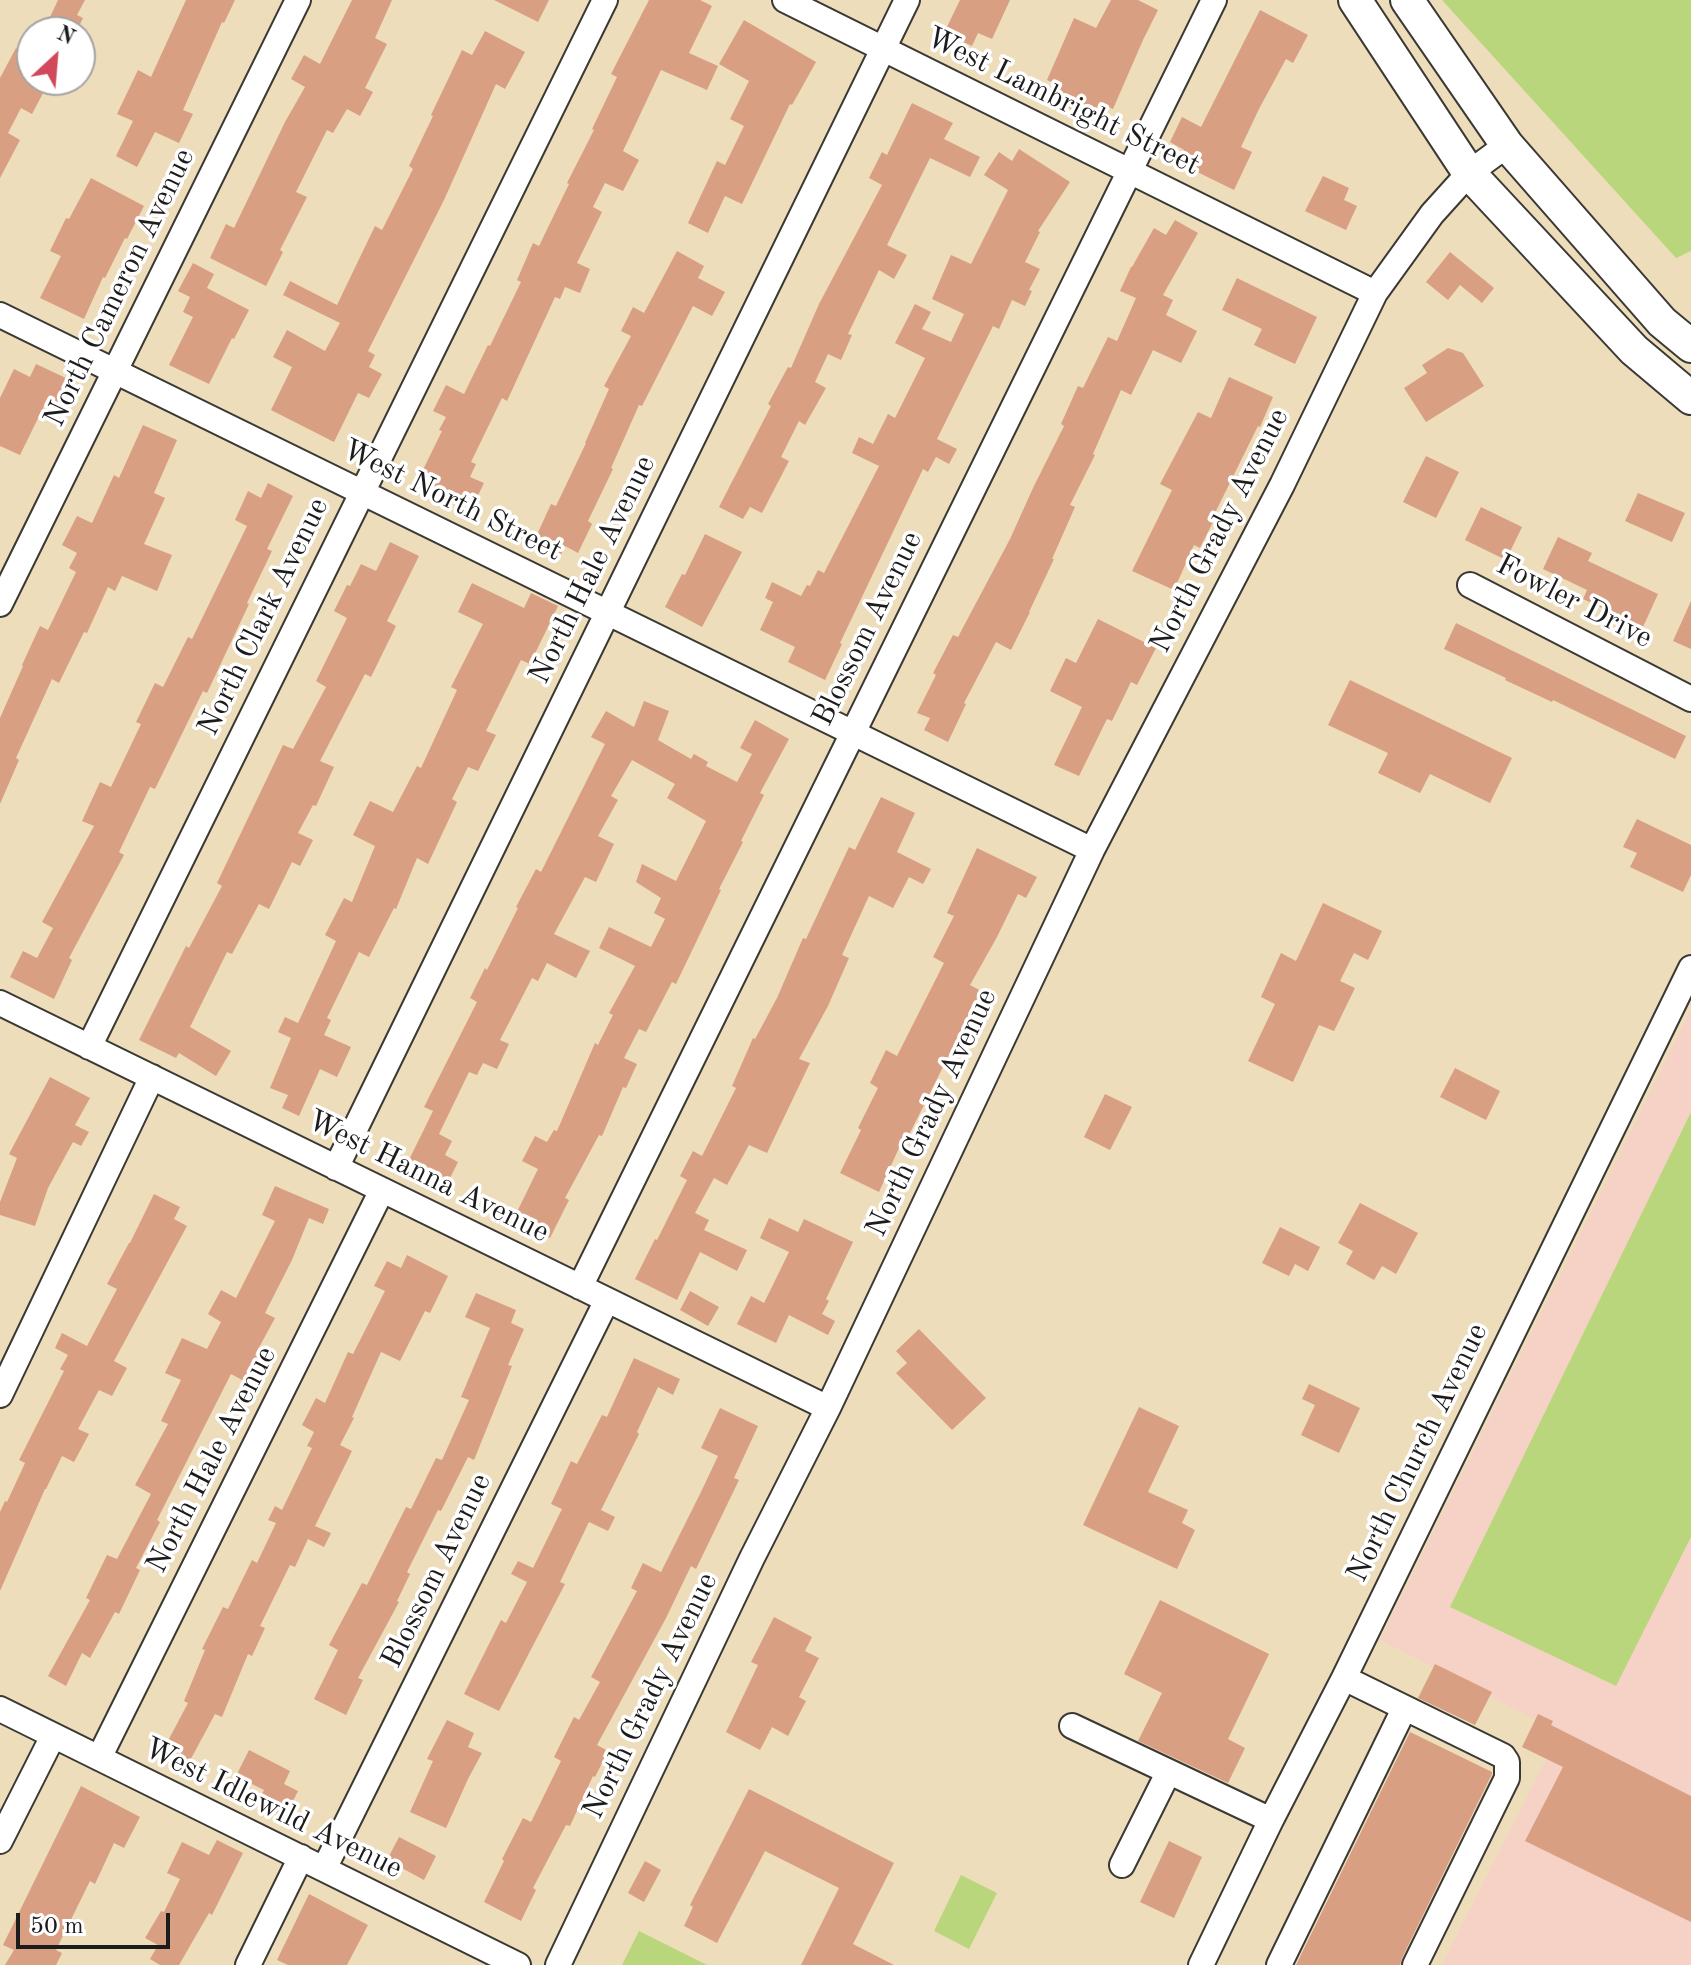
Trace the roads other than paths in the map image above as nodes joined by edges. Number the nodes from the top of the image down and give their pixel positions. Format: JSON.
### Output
{"nodes":[{"id":1,"x":298,"y":0,"type":"edge"},
{"id":2,"x":605,"y":0,"type":"edge"},
{"id":3,"x":785,"y":0,"type":"edge"},
{"id":4,"x":907,"y":0,"type":"edge"},
{"id":5,"x":1214,"y":0,"type":"edge"},
{"id":6,"x":1355,"y":0,"type":"edge"},
{"id":7,"x":1407,"y":0,"type":"edge"},
{"id":8,"x":883,"y":48,"type":"junction"},
{"id":9,"x":1507,"y":145,"type":"junction"},
{"id":10,"x":1130,"y":171,"type":"junction"},
{"id":11,"x":1469,"y":173,"type":"junction"},
{"id":12,"x":1375,"y":293,"type":"junction"},
{"id":13,"x":0,"y":315,"type":"edge"},
{"id":14,"x":1691,"y":346,"type":"edge"},
{"id":15,"x":114,"y":371,"type":"junction"},
{"id":16,"x":1691,"y":398,"type":"edge"},
{"id":17,"x":361,"y":492,"type":"junction"},
{"id":18,"x":1470,"y":585,"type":"dead end"},
{"id":19,"x":0,"y":604,"type":"edge"},
{"id":20,"x":607,"y":612,"type":"junction"},
{"id":21,"x":1691,"y":699,"type":"edge"},
{"id":22,"x":853,"y":733,"type":"junction"},
{"id":23,"x":1092,"y":850,"type":"junction"},
{"id":24,"x":1691,"y":968,"type":"edge"},
{"id":25,"x":0,"y":1003,"type":"edge"},
{"id":26,"x":89,"y":1047,"type":"junction"},
{"id":27,"x":152,"y":1077,"type":"junction"},
{"id":28,"x":336,"y":1168,"type":"junction"},
{"id":29,"x":382,"y":1190,"type":"junction"},
{"id":30,"x":580,"y":1287,"type":"junction"},
{"id":31,"x":607,"y":1300,"type":"junction"},
{"id":32,"x":0,"y":1395,"type":"edge"},
{"id":33,"x":828,"y":1408,"type":"junction"},
{"id":34,"x":1344,"y":1678,"type":"junction"},
{"id":35,"x":0,"y":1709,"type":"edge"},
{"id":36,"x":1404,"y":1709,"type":"junction"},
{"id":37,"x":1072,"y":1726,"type":"dead end"},
{"id":38,"x":53,"y":1736,"type":"junction"},
{"id":39,"x":99,"y":1758,"type":"junction"},
{"id":40,"x":1168,"y":1773,"type":"junction"},
{"id":41,"x":1271,"y":1820,"type":"junction"},
{"id":42,"x":0,"y":1841,"type":"edge"},
{"id":43,"x":301,"y":1857,"type":"junction"},
{"id":44,"x":1122,"y":1865,"type":"dead end"},
{"id":45,"x":324,"y":1869,"type":"junction"},
{"id":46,"x":248,"y":1965,"type":"edge"},
{"id":47,"x":518,"y":1965,"type":"edge"},
{"id":48,"x":558,"y":1965,"type":"edge"},
{"id":49,"x":1201,"y":1965,"type":"edge"},
{"id":50,"x":1279,"y":1965,"type":"edge"},
{"id":51,"x":1415,"y":1965,"type":"edge"}],
"edges":[{"from":1,"to":15,"type":"street","name":"North Cameron Avenue"},
{"from":2,"to":17,"type":"street","name":"North Clark Avenue"},
{"from":3,"to":8,"type":"street","name":"West Lambright Street"},
{"from":4,"to":8,"type":"street","name":"North Hale Avenue"},
{"from":5,"to":10,"type":"street","name":"Blossom Avenue"},
{"from":6,"to":11,"type":"main road"},
{"from":7,"to":9,"type":"main road"},
{"from":8,"to":10,"type":"street","name":"West Lambright Street"},
{"from":8,"to":20,"type":"street","name":"North Hale Avenue"},
{"from":9,"to":11,"type":"street","name":"North Grady Avenue"},
{"from":9,"to":14,"type":"main road"},
{"from":10,"to":12,"type":"street","name":"West Lambright Street"},
{"from":10,"to":22,"type":"street","name":"Blossom Avenue"},
{"from":11,"to":12,"type":"street","name":"North Grady Avenue"},
{"from":11,"to":16,"type":"main road"},
{"from":12,"to":23,"type":"street","name":"North Grady Avenue"},
{"from":13,"to":15,"type":"street","name":"West North Street"},
{"from":15,"to":17,"type":"street","name":"West North Street"},
{"from":15,"to":19,"type":"street","name":"North Cameron Avenue"},
{"from":17,"to":20,"type":"street","name":"West North Street"},
{"from":17,"to":26,"type":"street","name":"North Clark Avenue"},
{"from":18,"to":21,"type":"street","name":"Fowler Drive"},
{"from":20,"to":22,"type":"street","name":"West North Street"},
{"from":20,"to":28,"type":"street","name":"North Hale Avenue"},
{"from":22,"to":23,"type":"street","name":"West North Street"},
{"from":22,"to":30,"type":"street","name":"Blossom Avenue"},
{"from":23,"to":33,"type":"street","name":"North Grady Avenue"},
{"from":24,"to":34,"type":"street","name":"North Church Avenue"},
{"from":25,"to":26,"type":"street","name":"West Hanna Avenue"},
{"from":26,"to":27,"type":"street","name":"West Hanna Avenue"},
{"from":27,"to":28,"type":"street","name":"West Hanna Avenue"},
{"from":27,"to":32,"type":"street"},
{"from":28,"to":29,"type":"street","name":"West Hanna Avenue"},
{"from":29,"to":30,"type":"street","name":"West Hanna Avenue"},
{"from":29,"to":39,"type":"street","name":"North Hale Avenue"},
{"from":30,"to":31,"type":"street","name":"West Hanna Avenue"},
{"from":31,"to":33,"type":"street","name":"West Hanna Avenue"},
{"from":31,"to":45,"type":"street","name":"Blossom Avenue"},
{"from":33,"to":48,"type":"street","name":"North Grady Avenue"},
{"from":34,"to":36,"type":"street"},
{"from":34,"to":41,"type":"street","name":"North Church Avenue"},
{"from":35,"to":38,"type":"street","name":"West Idlewild Avenue"},
{"from":36,"to":50,"type":"street"},
{"from":36,"to":51,"type":"street"},
{"from":37,"to":40,"type":"street"},
{"from":38,"to":39,"type":"street","name":"West Idlewild Avenue"},
{"from":38,"to":42,"type":"street"},
{"from":39,"to":43,"type":"street","name":"West Idlewild Avenue"},
{"from":40,"to":41,"type":"street"},
{"from":40,"to":44,"type":"street"},
{"from":41,"to":49,"type":"street","name":"North Church Avenue"},
{"from":43,"to":45,"type":"street","name":"West Idlewild Avenue"},
{"from":43,"to":46,"type":"street"},
{"from":45,"to":47,"type":"street","name":"West Idlewild Avenue"}]}
